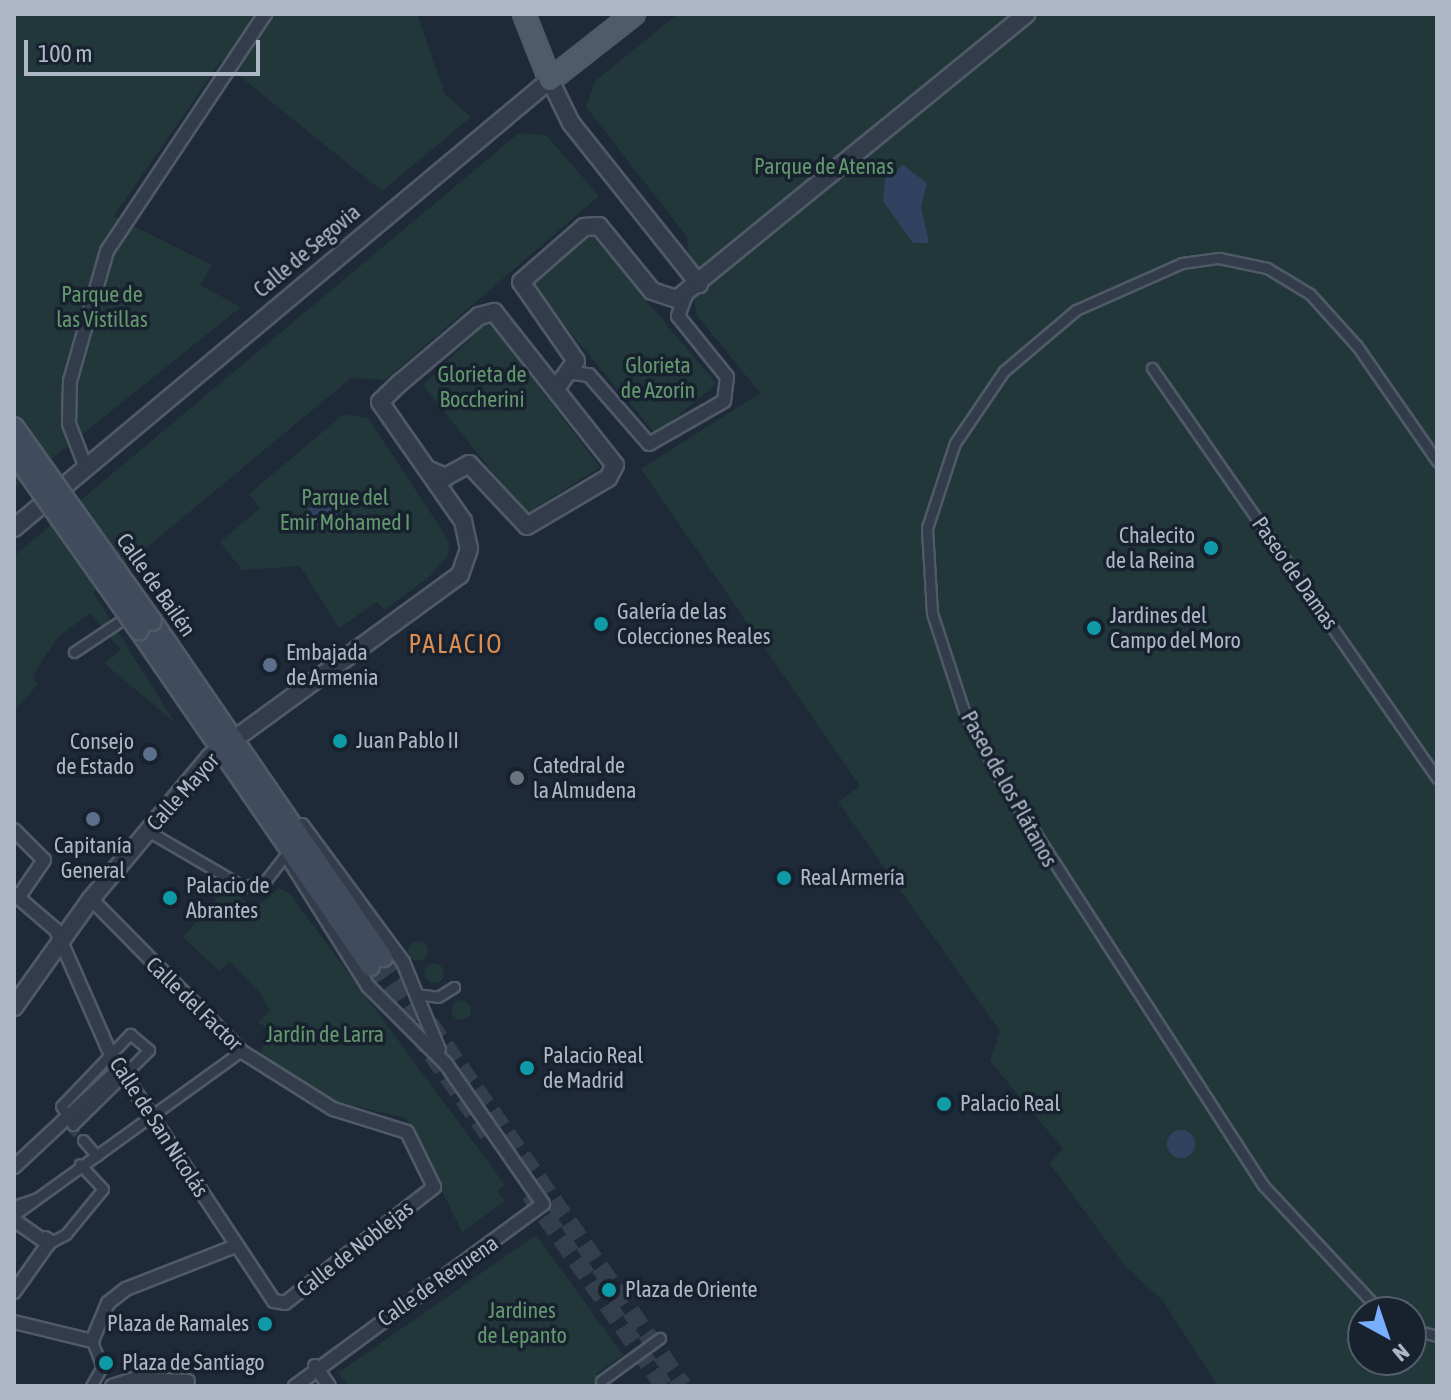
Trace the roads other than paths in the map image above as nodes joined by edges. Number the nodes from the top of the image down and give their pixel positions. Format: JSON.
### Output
{"nodes":[{"id":1,"x":265,"y":14,"type":"edge"},
{"id":2,"x":524,"y":14,"type":"edge"},
{"id":3,"x":634,"y":14,"type":"edge"},
{"id":4,"x":1026,"y":14,"type":"edge"},
{"id":5,"x":550,"y":80,"type":"junction"},
{"id":6,"x":692,"y":289,"type":"junction"},
{"id":7,"x":1152,"y":368,"type":"dead end"},
{"id":8,"x":574,"y":373,"type":"junction"},
{"id":9,"x":557,"y":387,"type":"junction"},
{"id":10,"x":14,"y":427,"type":"edge"},
{"id":11,"x":14,"y":453,"type":"edge"},
{"id":12,"x":1437,"y":461,"type":"edge"},
{"id":13,"x":86,"y":468,"type":"junction"},
{"id":14,"x":427,"y":469,"type":"junction"},
{"id":15,"x":455,"y":474,"type":"junction"},
{"id":16,"x":455,"y":509,"type":"junction"},
{"id":17,"x":14,"y":528,"type":"edge"},
{"id":18,"x":147,"y":602,"type":"dead end"},
{"id":19,"x":146,"y":625,"type":"junction"},
{"id":20,"x":74,"y":652,"type":"dead end"},
{"id":21,"x":227,"y":745,"type":"junction"},
{"id":22,"x":249,"y":775,"type":"junction"},
{"id":23,"x":1437,"y":778,"type":"edge"},
{"id":24,"x":14,"y":830,"type":"edge"},
{"id":25,"x":148,"y":831,"type":"junction"},
{"id":26,"x":286,"y":854,"type":"junction"},
{"id":27,"x":16,"y":896,"type":"edge"},
{"id":28,"x":91,"y":899,"type":"junction"},
{"id":29,"x":62,"y":945,"type":"junction"},
{"id":30,"x":376,"y":962,"type":"tunnel mouth"},
{"id":31,"x":454,"y":987,"type":"dead end"},
{"id":32,"x":415,"y":994,"type":"junction"},
{"id":33,"x":14,"y":1007,"type":"edge"},
{"id":34,"x":241,"y":1051,"type":"junction"},
{"id":35,"x":111,"y":1055,"type":"junction"},
{"id":36,"x":446,"y":1064,"type":"junction"},
{"id":37,"x":123,"y":1072,"type":"junction"},
{"id":38,"x":157,"y":1119,"type":"junction"},
{"id":39,"x":66,"y":1120,"type":"junction"},
{"id":40,"x":83,"y":1140,"type":"tunnel mouth"},
{"id":41,"x":97,"y":1156,"type":"junction"},
{"id":42,"x":14,"y":1167,"type":"edge"},
{"id":43,"x":85,"y":1167,"type":"junction"},
{"id":44,"x":434,"y":1187,"type":"joint"},
{"id":45,"x":534,"y":1188,"type":"joint"},
{"id":46,"x":14,"y":1214,"type":"edge"},
{"id":47,"x":236,"y":1246,"type":"junction"},
{"id":48,"x":14,"y":1292,"type":"edge"},
{"id":49,"x":1366,"y":1296,"type":"edge"},
{"id":50,"x":274,"y":1301,"type":"joint"},
{"id":51,"x":14,"y":1322,"type":"edge"},
{"id":52,"x":660,"y":1338,"type":"dead end"},
{"id":53,"x":92,"y":1341,"type":"junction"},
{"id":54,"x":315,"y":1366,"type":"junction"},
{"id":55,"x":188,"y":1381,"type":"dead end"},
{"id":56,"x":601,"y":1381,"type":"dead end"},
{"id":57,"x":91,"y":1386,"type":"edge"},
{"id":58,"x":112,"y":1386,"type":"edge"},
{"id":59,"x":295,"y":1386,"type":"edge"},
{"id":60,"x":329,"y":1386,"type":"edge"}],
"edges":[{"from":1,"to":13,"type":"street"},
{"from":2,"to":5,"type":"main road"},
{"from":3,"to":5,"type":"main road","name":"Calle de Segovia"},
{"from":4,"to":6,"type":"street"},
{"from":5,"to":6,"type":"street"},
{"from":5,"to":13,"type":"street","name":"Calle de Segovia"},
{"from":6,"to":8,"type":"street"},
{"from":6,"to":8,"type":"street"},
{"from":7,"to":23,"type":"street","name":"Paseo de Damas"},
{"from":8,"to":9,"type":"street"},
{"from":9,"to":14,"type":"street"},
{"from":9,"to":15,"type":"street"},
{"from":10,"to":19,"type":"main road","name":"Calle de Bailén","bridge":true},
{"from":11,"to":19,"type":"main road","name":"Calle de Bailén","bridge":true},
{"from":12,"to":49,"type":"street","name":"Paseo de los Plátanos"},
{"from":13,"to":17,"type":"street","name":"Calle de Segovia"},
{"from":14,"to":15,"type":"street"},
{"from":14,"to":16,"type":"street"},
{"from":15,"to":16,"type":"street"},
{"from":16,"to":21,"type":"street","name":"Calle Mayor"},
{"from":18,"to":20,"type":"street"},
{"from":19,"to":21,"type":"main road","name":"Calle de Bailén"},
{"from":21,"to":22,"type":"main road","name":"Calle de Bailén"},
{"from":21,"to":25,"type":"street","name":"Calle Mayor"},
{"from":22,"to":26,"type":"street","name":"Calle de Bailén"},
{"from":22,"to":30,"type":"main road","name":"Calle de Bailén"},
{"from":22,"to":32,"type":"street","name":"Calle de Bailén"},
{"from":24,"to":27,"type":"street"},
{"from":25,"to":26,"type":"street"},
{"from":25,"to":28,"type":"street","name":"Calle Mayor"},
{"from":26,"to":36,"type":"street","name":"Calle de Bailén"},
{"from":27,"to":29,"type":"street","name":"Calle de San Nicolás"},
{"from":28,"to":29,"type":"street","name":"Calle Mayor"},
{"from":28,"to":34,"type":"street","name":"Calle del Factor"},
{"from":29,"to":33,"type":"street","name":"Calle Mayor"},
{"from":29,"to":35,"type":"street","name":"Calle de San Nicolás"},
{"from":31,"to":32,"type":"street"},
{"from":32,"to":36,"type":"street","name":"Calle de Bailén"},
{"from":34,"to":38,"type":"street"},
{"from":34,"to":44,"type":"street","name":"Calle del Factor"},
{"from":35,"to":37,"type":"street","name":"Calle de San Nicolás"},
{"from":35,"to":37,"type":"street"},
{"from":35,"to":39,"type":"street"},
{"from":36,"to":45,"type":"street","name":"Calle de Bailén"},
{"from":37,"to":38,"type":"street","name":"Calle de San Nicolás"},
{"from":37,"to":39,"type":"street"},
{"from":38,"to":41,"type":"street"},
{"from":38,"to":47,"type":"street","name":"Calle de San Nicolás"},
{"from":39,"to":42,"type":"street"},
{"from":40,"to":41,"type":"street"},
{"from":41,"to":43,"type":"street"},
{"from":43,"to":46,"type":"street"},
{"from":43,"to":46,"type":"street"},
{"from":44,"to":50,"type":"street","name":"Calle de Noblejas"},
{"from":45,"to":54,"type":"street","name":"Calle de Requena"},
{"from":46,"to":48,"type":"street"},
{"from":47,"to":50,"type":"street","name":"Calle de San Nicolás"},
{"from":47,"to":53,"type":"street"},
{"from":51,"to":53,"type":"street"},
{"from":52,"to":56,"type":"street"},
{"from":53,"to":57,"type":"street"},
{"from":54,"to":59,"type":"street"},
{"from":54,"to":60,"type":"street"},
{"from":55,"to":58,"type":"street"}]}
